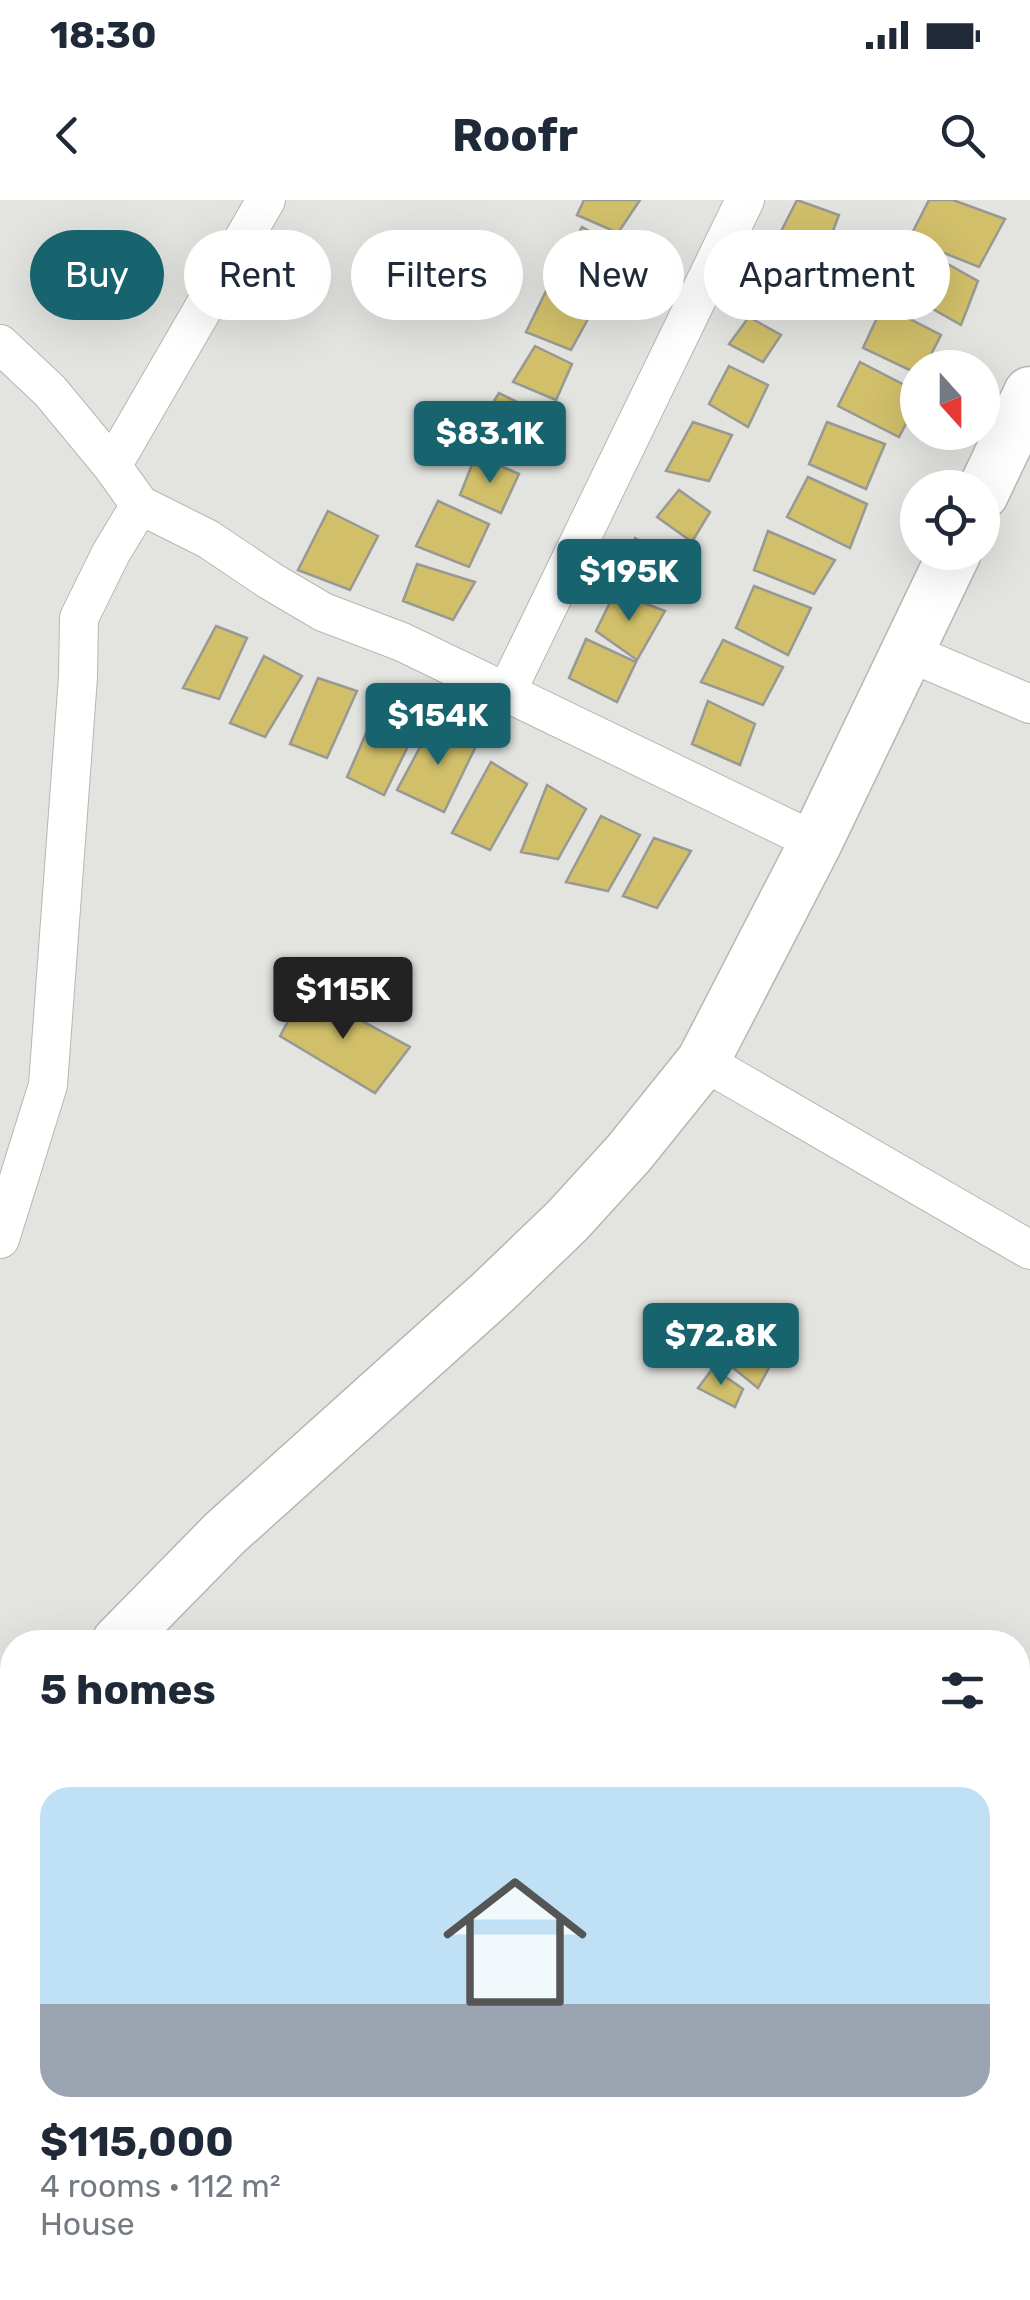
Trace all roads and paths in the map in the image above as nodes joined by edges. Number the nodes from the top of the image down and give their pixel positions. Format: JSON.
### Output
{"nodes":[{"id":1,"x":266,"y":200,"type":"edge"},
{"id":2,"x":745,"y":200,"type":"edge"},
{"id":3,"x":0,"y":344,"type":"edge"},
{"id":4,"x":1030,"y":393,"type":"edge"},
{"id":5,"x":112,"y":466,"type":"junction"},
{"id":6,"x":993,"y":470,"type":"edge"},
{"id":7,"x":140,"y":505,"type":"junction"},
{"id":8,"x":947,"y":570,"type":"edge"},
{"id":9,"x":908,"y":652,"type":"junction"},
{"id":10,"x":507,"y":691,"type":"junction"},
{"id":11,"x":1030,"y":704,"type":"edge"},
{"id":12,"x":816,"y":842,"type":"junction"},
{"id":13,"x":703,"y":1061,"type":"junction"},
{"id":14,"x":0,"y":1239,"type":"edge"},
{"id":15,"x":1030,"y":1250,"type":"edge"},
{"id":16,"x":130,"y":1630,"type":"edge"}],
"edges":[{"from":1,"to":5,"type":"street"},
{"from":2,"to":10,"type":"street"},
{"from":3,"to":5,"type":"street"},
{"from":4,"to":6,"type":"street"},
{"from":5,"to":7,"type":"street"},
{"from":7,"to":10,"type":"street"},
{"from":7,"to":14,"type":"street"},
{"from":8,"to":9,"type":"street"},
{"from":9,"to":11,"type":"street"},
{"from":9,"to":12,"type":"street"},
{"from":10,"to":12,"type":"street"},
{"from":12,"to":13,"type":"street"},
{"from":13,"to":15,"type":"street"},
{"from":13,"to":16,"type":"street"}]}
